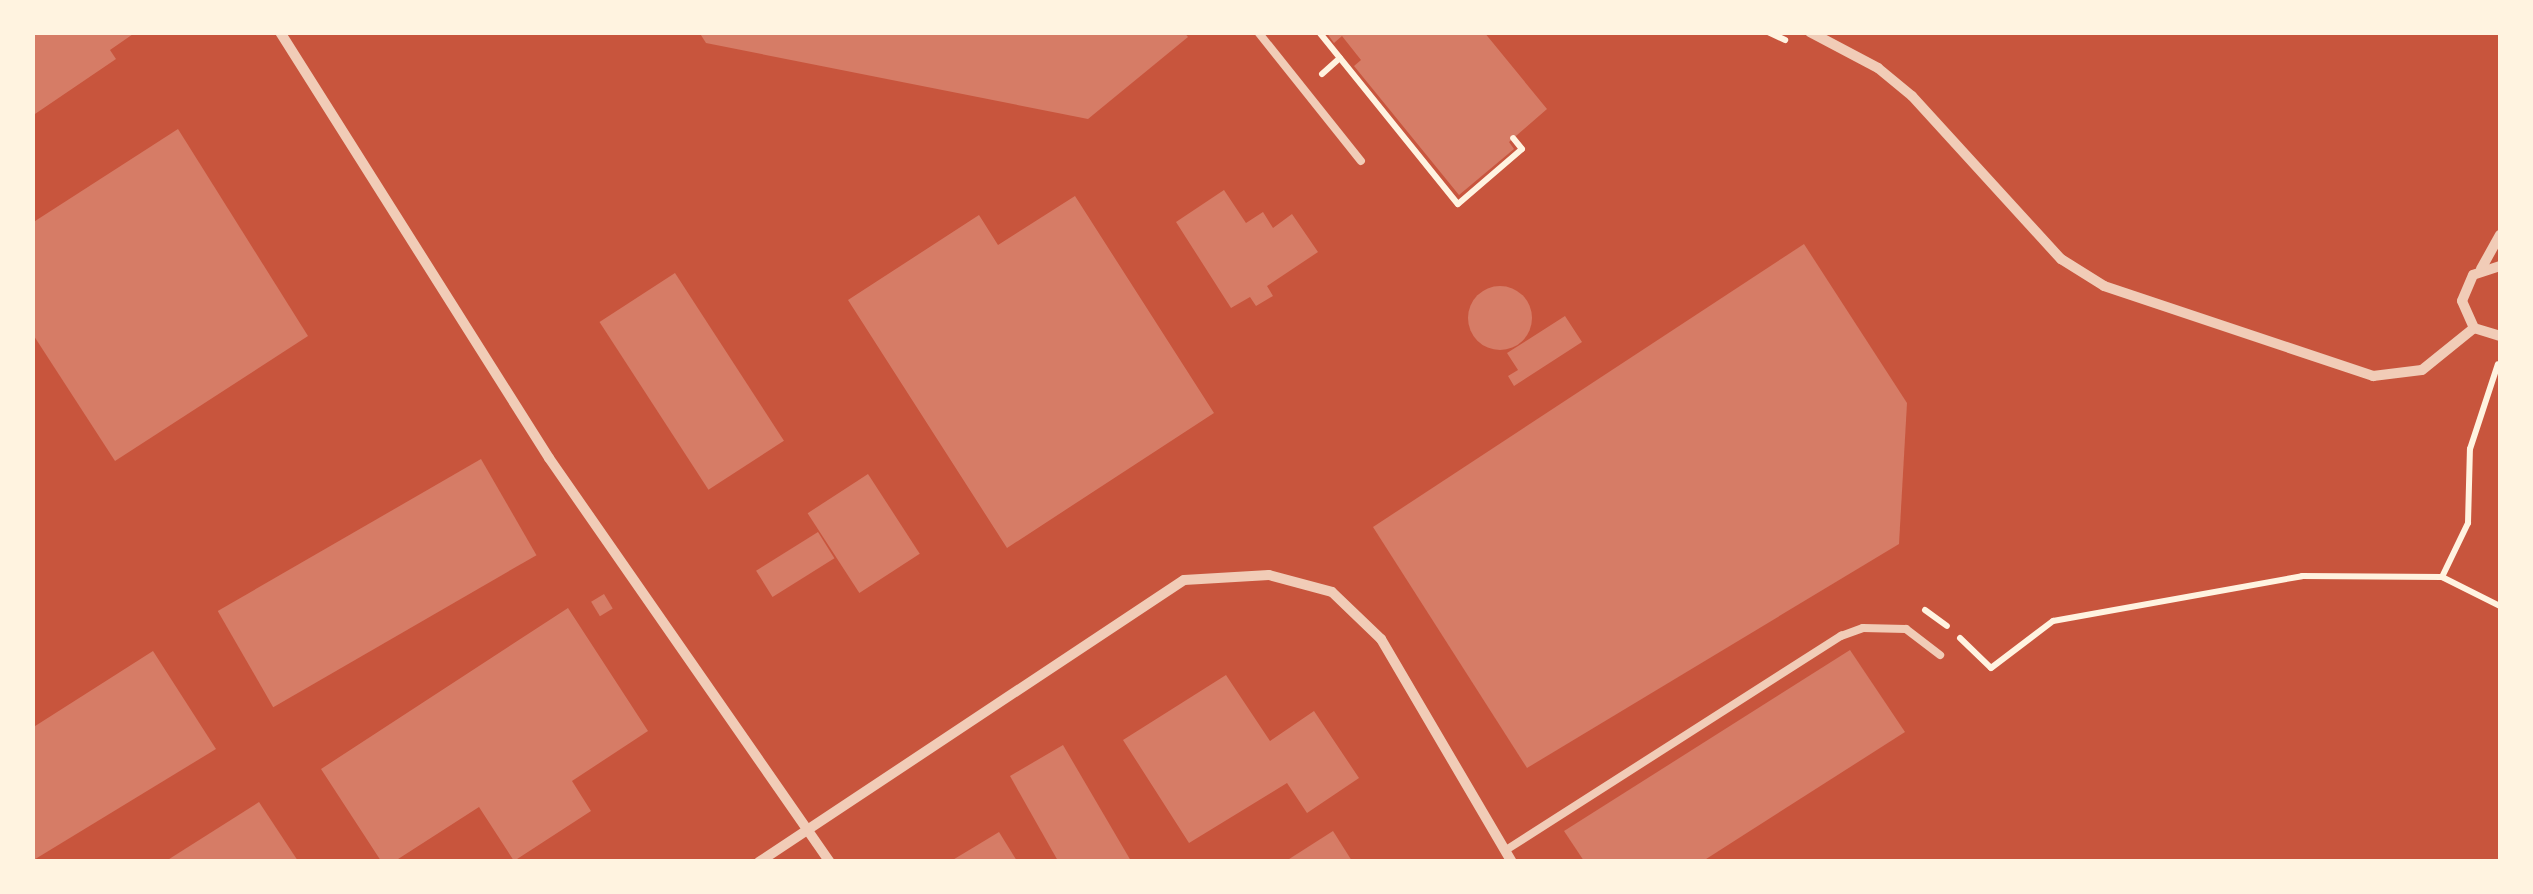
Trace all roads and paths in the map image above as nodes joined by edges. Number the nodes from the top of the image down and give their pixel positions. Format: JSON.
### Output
{"nodes":[{"id":1,"x":280,"y":32,"type":"edge"},
{"id":2,"x":1258,"y":32,"type":"edge"},
{"id":3,"x":1318,"y":32,"type":"edge"},
{"id":4,"x":1810,"y":32,"type":"edge"},
{"id":5,"x":1513,"y":138,"type":"dead end"},
{"id":6,"x":1361,"y":161,"type":"dead end"},
{"id":7,"x":2500,"y":235,"type":"edge"},
{"id":8,"x":2500,"y":266,"type":"edge"},
{"id":9,"x":2480,"y":270,"type":"junction"},
{"id":10,"x":2474,"y":328,"type":"junction"},
{"id":11,"x":2498,"y":338,"type":"edge"},
{"id":12,"x":2498,"y":364,"type":"edge"},
{"id":13,"x":2442,"y":577,"type":"junction"},
{"id":14,"x":2500,"y":606,"type":"edge"},
{"id":15,"x":1940,"y":655,"type":"dead end"},
{"id":16,"x":1990,"y":668,"type":"dead end"},
{"id":17,"x":809,"y":830,"type":"junction"},
{"id":18,"x":1506,"y":850,"type":"junction"},
{"id":19,"x":759,"y":862,"type":"edge"},
{"id":20,"x":830,"y":862,"type":"edge"},
{"id":21,"x":1512,"y":862,"type":"edge"}],
"edges":[{"from":1,"to":17,"type":"street"},
{"from":2,"to":6,"type":"lane"},
{"from":3,"to":5,"type":"path"},
{"from":4,"to":10,"type":"street"},
{"from":7,"to":9,"type":"street"},
{"from":8,"to":9,"type":"street"},
{"from":9,"to":10,"type":"street"},
{"from":10,"to":11,"type":"street"},
{"from":12,"to":13,"type":"path"},
{"from":13,"to":14,"type":"path"},
{"from":13,"to":16,"type":"path"},
{"from":15,"to":18,"type":"lane"},
{"from":17,"to":18,"type":"street"},
{"from":17,"to":19,"type":"street"},
{"from":17,"to":20,"type":"street"},
{"from":18,"to":21,"type":"street"}]}
